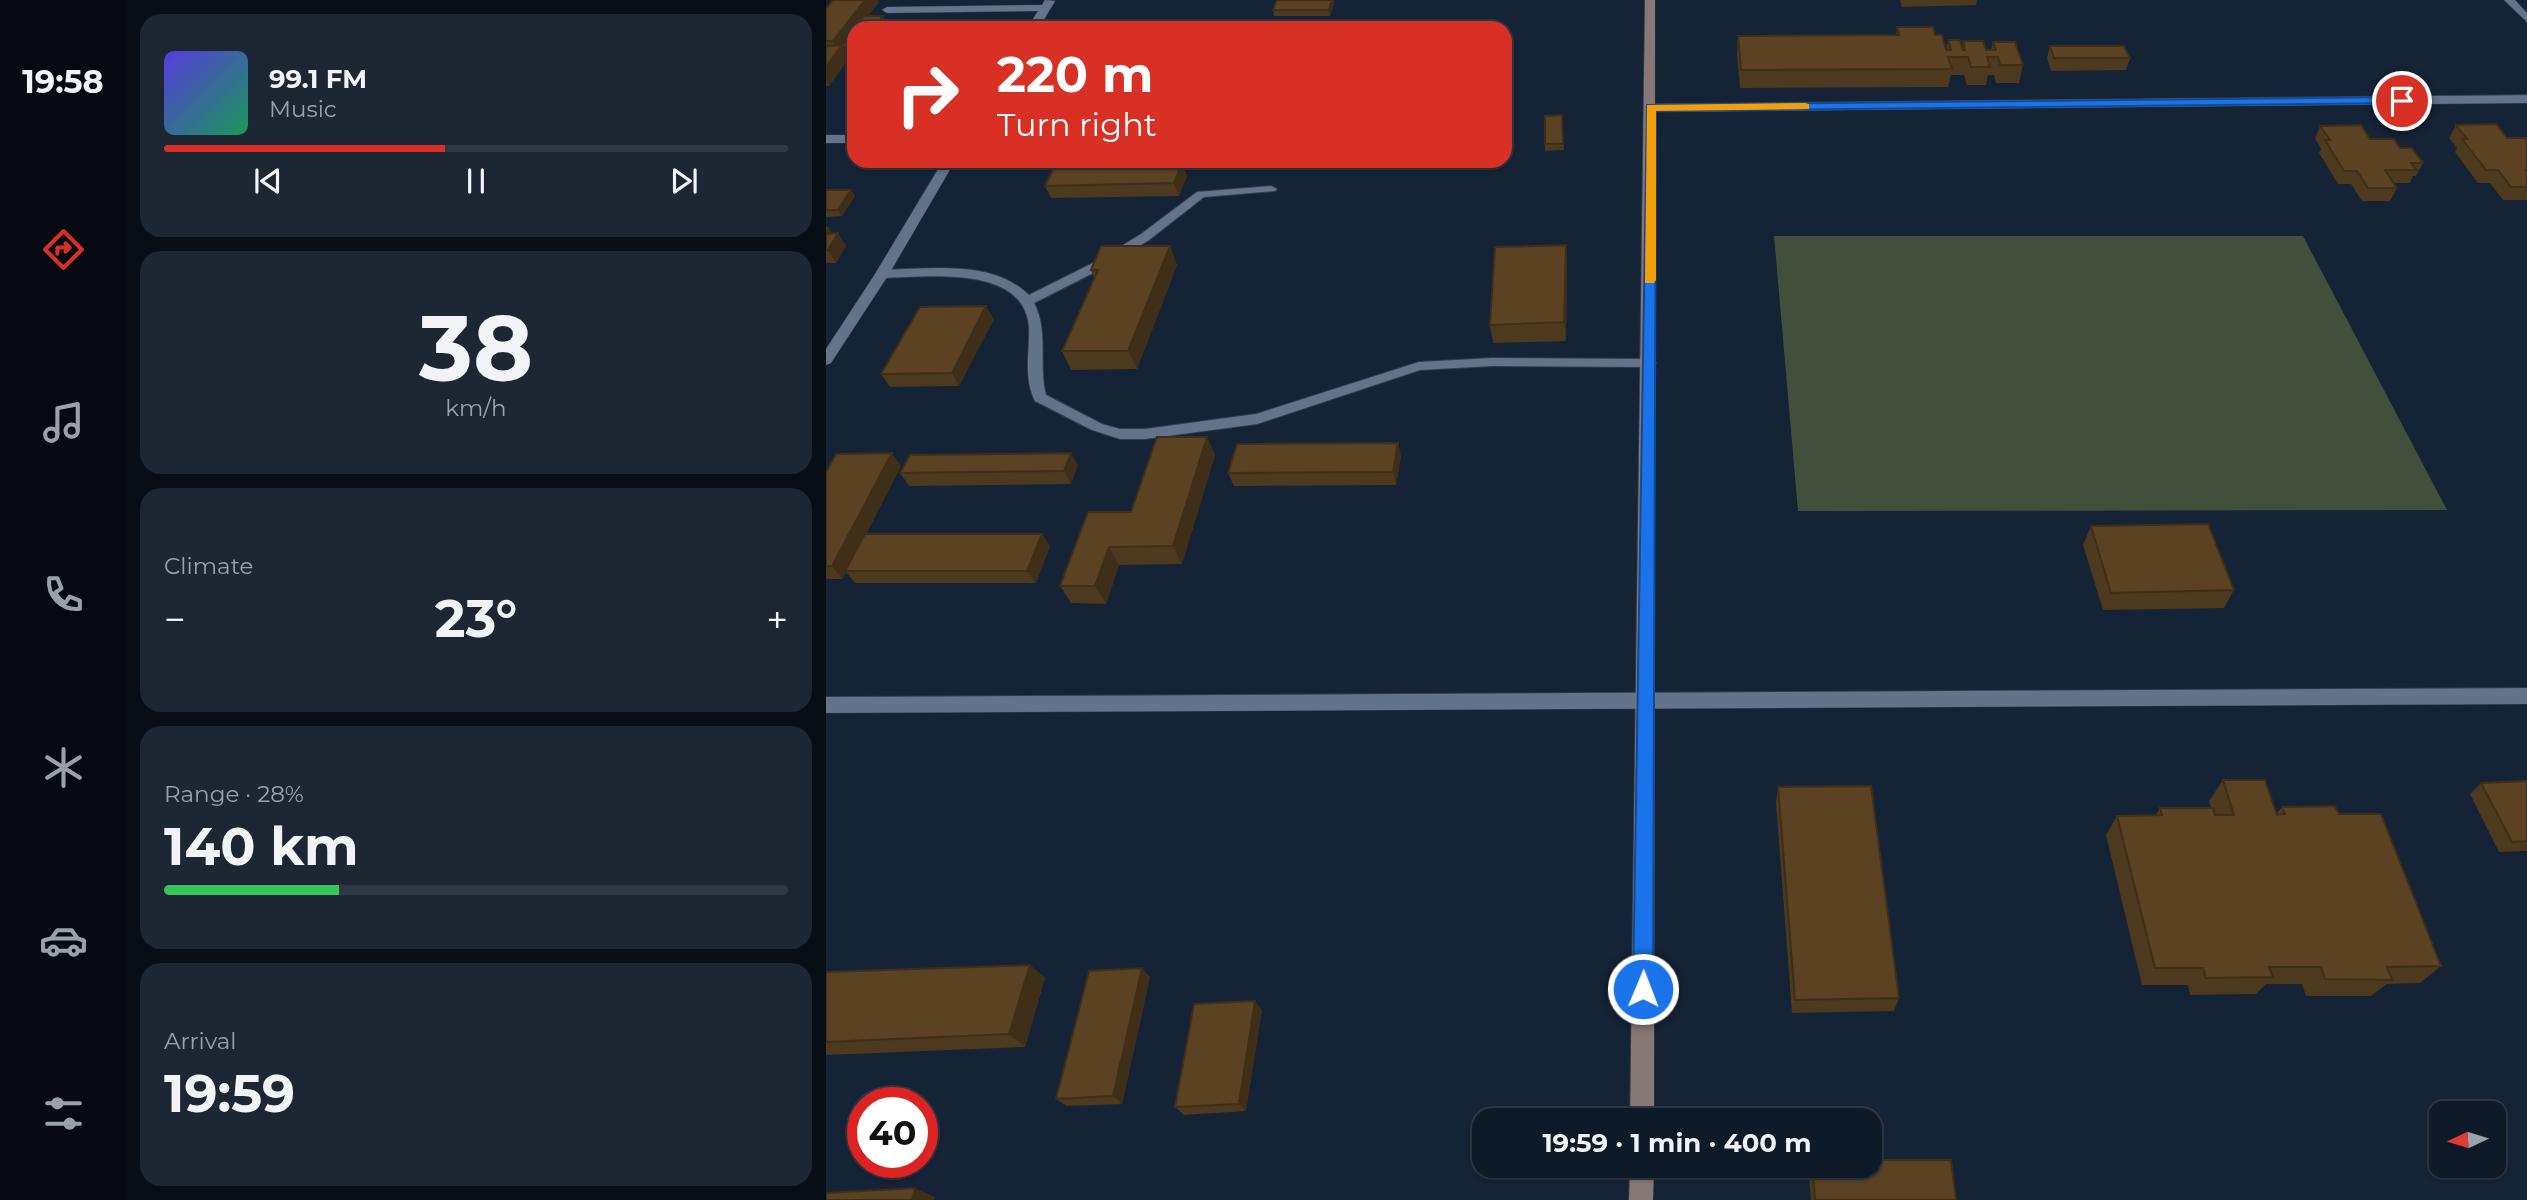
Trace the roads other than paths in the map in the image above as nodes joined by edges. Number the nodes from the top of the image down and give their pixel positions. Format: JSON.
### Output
{"nodes":[{"id":1,"x":1650,"y":0,"type":"edge"},
{"id":2,"x":2509,"y":0,"type":"edge"},
{"id":3,"x":1048,"y":4,"type":"edge"},
{"id":4,"x":887,"y":10,"type":"dead end"},
{"id":5,"x":2527,"y":19,"type":"edge"},
{"id":6,"x":1037,"y":21,"type":"edge"},
{"id":7,"x":2527,"y":99,"type":"edge"},
{"id":8,"x":1651,"y":108,"type":"junction"},
{"id":9,"x":826,"y":139,"type":"edge"},
{"id":10,"x":847,"y":139,"type":"edge"},
{"id":11,"x":945,"y":168,"type":"edge"},
{"id":12,"x":1271,"y":189,"type":"dead end"},
{"id":13,"x":882,"y":274,"type":"junction"},
{"id":14,"x":1026,"y":302,"type":"junction"},
{"id":15,"x":826,"y":360,"type":"edge"},
{"id":16,"x":1649,"y":363,"type":"junction"},
{"id":17,"x":2527,"y":696,"type":"edge"},
{"id":18,"x":1647,"y":699,"type":"junction"},
{"id":19,"x":826,"y":705,"type":"edge"},
{"id":20,"x":1642,"y":1108,"type":"edge"},
{"id":21,"x":1642,"y":1178,"type":"edge"},
{"id":22,"x":1641,"y":1200,"type":"edge"}],
"edges":[{"from":1,"to":8,"type":"street"},
{"from":2,"to":5,"type":"street"},
{"from":3,"to":4,"type":"street"},
{"from":3,"to":6,"type":"street"},
{"from":7,"to":8,"type":"street"},
{"from":8,"to":16,"type":"street"},
{"from":9,"to":10,"type":"street"},
{"from":11,"to":13,"type":"street"},
{"from":12,"to":14,"type":"lane"},
{"from":13,"to":14,"type":"lane"},
{"from":13,"to":15,"type":"street"},
{"from":14,"to":16,"type":"lane"},
{"from":16,"to":18,"type":"street"},
{"from":17,"to":18,"type":"street"},
{"from":18,"to":19,"type":"street"},
{"from":18,"to":20,"type":"street"},
{"from":21,"to":22,"type":"street"}]}
